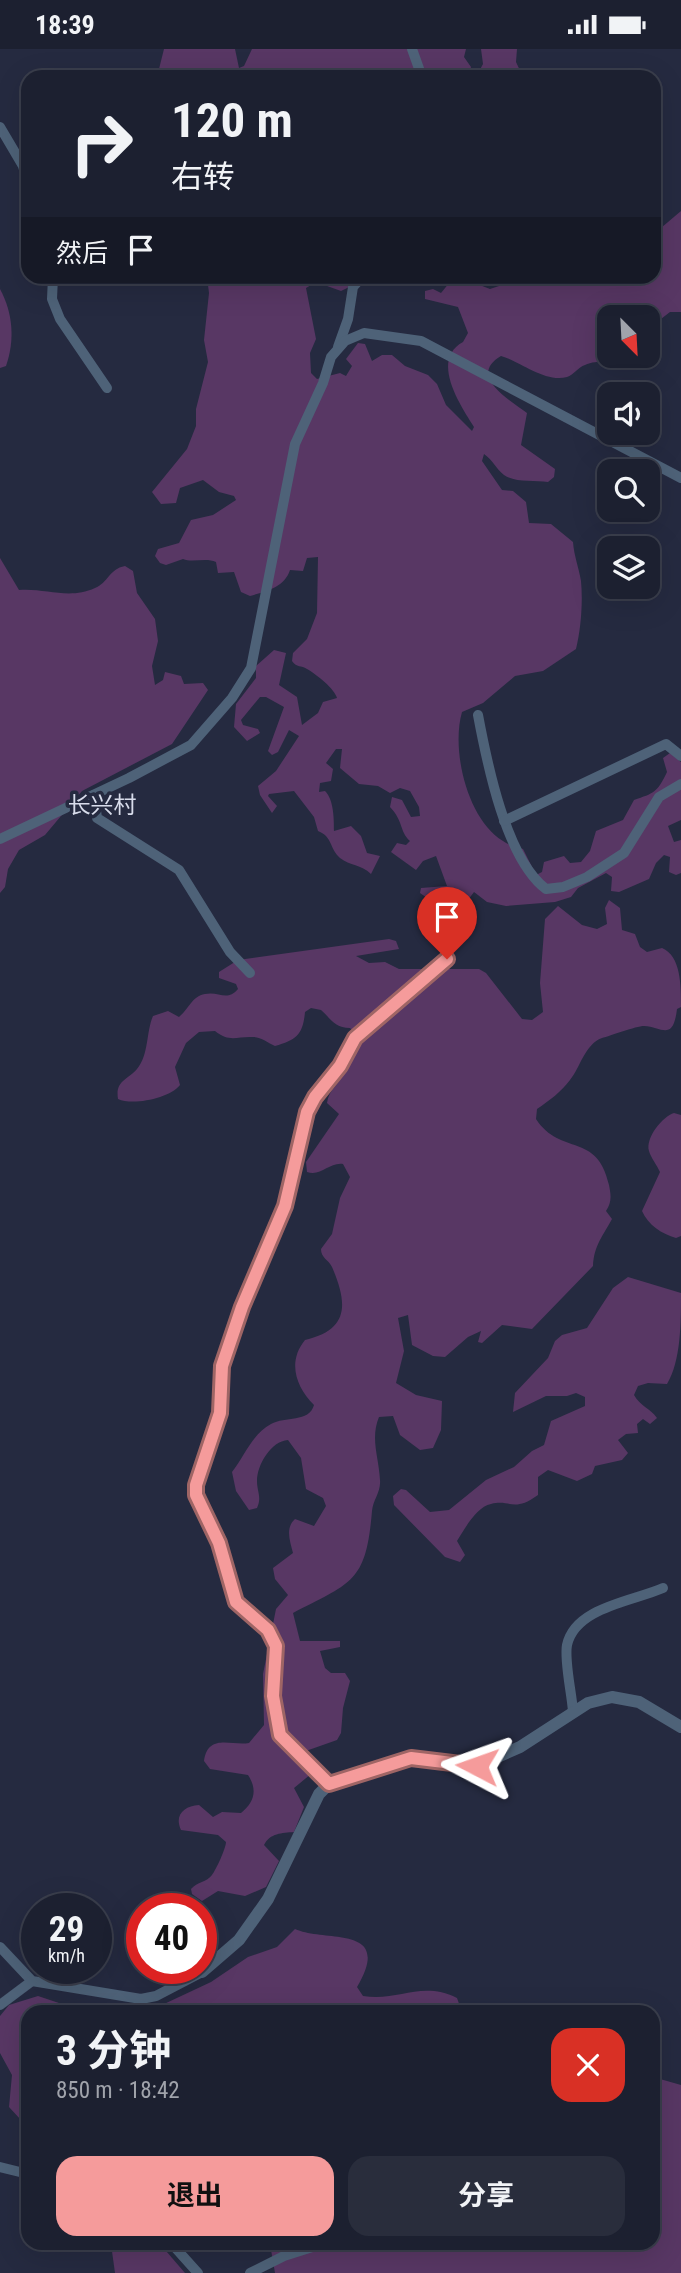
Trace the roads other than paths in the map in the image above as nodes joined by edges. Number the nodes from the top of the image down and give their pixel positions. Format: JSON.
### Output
{"nodes":[{"id":1,"x":412,"y":49,"type":"edge"},
{"id":2,"x":420,"y":70,"type":"edge"},
{"id":3,"x":0,"y":127,"type":"edge"},
{"id":4,"x":21,"y":163,"type":"edge"},
{"id":5,"x":53,"y":284,"type":"edge"},
{"id":6,"x":356,"y":284,"type":"edge"},
{"id":7,"x":337,"y":350,"type":"junction"},
{"id":8,"x":107,"y":389,"type":"dead end"},
{"id":9,"x":681,"y":478,"type":"edge"},
{"id":10,"x":478,"y":715,"type":"dead end"},
{"id":11,"x":681,"y":756,"type":"edge"},
{"id":12,"x":681,"y":784,"type":"edge"},
{"id":13,"x":94,"y":795,"type":"junction"},
{"id":14,"x":504,"y":821,"type":"junction"},
{"id":15,"x":0,"y":839,"type":"edge"},
{"id":16,"x":447,"y":959,"type":"dead end"},
{"id":17,"x":250,"y":973,"type":"dead end"},
{"id":18,"x":663,"y":1588,"type":"dead end"},
{"id":19,"x":573,"y":1711,"type":"junction"},
{"id":20,"x":681,"y":1727,"type":"edge"},
{"id":21,"x":329,"y":1784,"type":"junction"},
{"id":22,"x":0,"y":1947,"type":"edge"},
{"id":23,"x":217,"y":1959,"type":"edge"},
{"id":24,"x":21,"y":1969,"type":"edge"},
{"id":25,"x":27,"y":1984,"type":"edge"},
{"id":26,"x":55,"y":1984,"type":"edge"},
{"id":27,"x":181,"y":1984,"type":"edge"},
{"id":28,"x":0,"y":2005,"type":"edge"},
{"id":29,"x":0,"y":2167,"type":"edge"},
{"id":30,"x":21,"y":2172,"type":"edge"},
{"id":31,"x":177,"y":2250,"type":"edge"},
{"id":32,"x":303,"y":2250,"type":"edge"},
{"id":33,"x":198,"y":2273,"type":"edge"},
{"id":34,"x":250,"y":2273,"type":"edge"}],
"edges":[{"from":1,"to":2,"type":"street"},
{"from":3,"to":4,"type":"street"},
{"from":5,"to":8,"type":"street"},
{"from":6,"to":7,"type":"street"},
{"from":7,"to":9,"type":"street"},
{"from":7,"to":13,"type":"street"},
{"from":10,"to":14,"type":"street"},
{"from":11,"to":14,"type":"street"},
{"from":12,"to":14,"type":"street"},
{"from":13,"to":15,"type":"street"},
{"from":13,"to":17,"type":"street"},
{"from":16,"to":21,"type":"street"},
{"from":18,"to":19,"type":"street"},
{"from":19,"to":20,"type":"street"},
{"from":19,"to":21,"type":"street"},
{"from":21,"to":23,"type":"street"},
{"from":22,"to":24,"type":"street"},
{"from":25,"to":28,"type":"street"},
{"from":26,"to":27,"type":"street"},
{"from":29,"to":30,"type":"street"},
{"from":31,"to":33,"type":"street"},
{"from":32,"to":34,"type":"street"}]}
